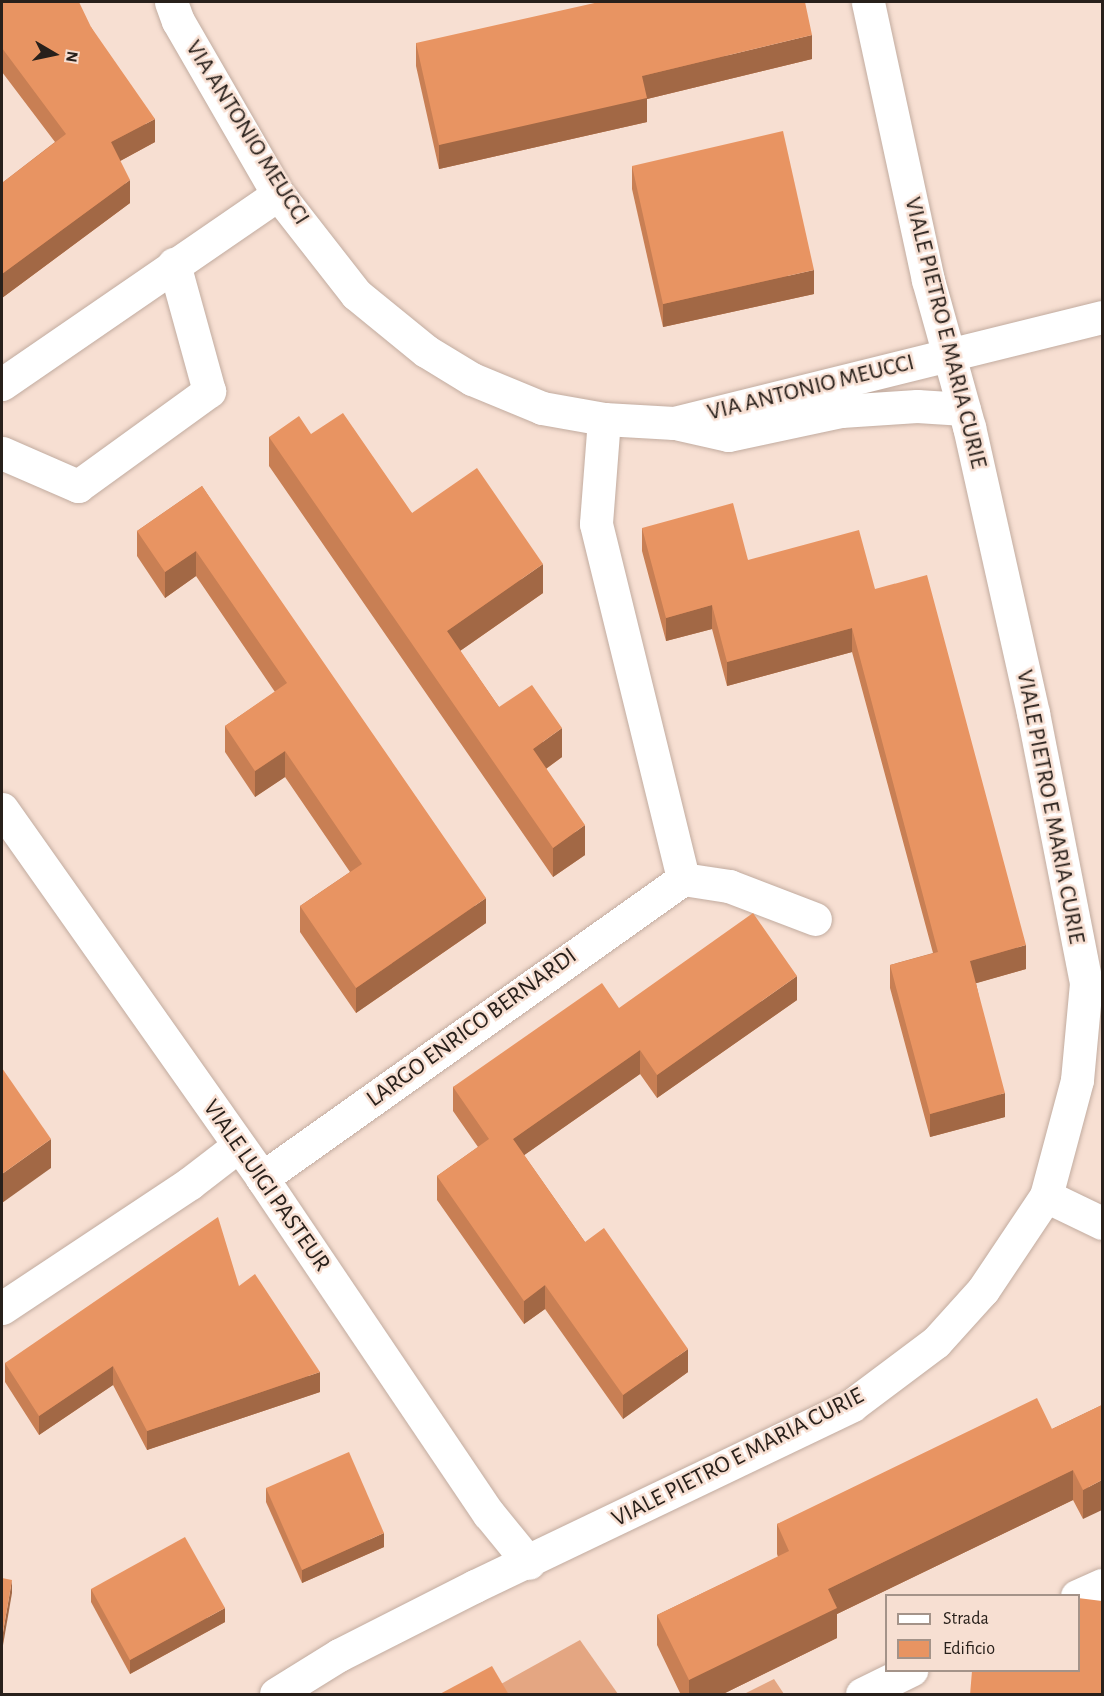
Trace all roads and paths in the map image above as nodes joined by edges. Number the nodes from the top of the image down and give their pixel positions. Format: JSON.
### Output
{"nodes":[{"id":1,"x":171,"y":2,"type":"edge"},
{"id":2,"x":868,"y":2,"type":"edge"},
{"id":3,"x":278,"y":194,"type":"junction"},
{"id":4,"x":174,"y":264,"type":"junction"},
{"id":5,"x":1102,"y":317,"type":"edge"},
{"id":6,"x":948,"y":353,"type":"junction"},
{"id":7,"x":2,"y":384,"type":"edge"},
{"id":8,"x":964,"y":409,"type":"junction"},
{"id":9,"x":604,"y":418,"type":"junction"},
{"id":10,"x":674,"y":423,"type":"junction"},
{"id":11,"x":2,"y":453,"type":"edge"},
{"id":12,"x":2,"y":809,"type":"edge"},
{"id":13,"x":682,"y":879,"type":"junction"},
{"id":14,"x":815,"y":919,"type":"dead end"},
{"id":15,"x":238,"y":1146,"type":"junction"},
{"id":16,"x":262,"y":1178,"type":"junction"},
{"id":17,"x":1046,"y":1196,"type":"junction"},
{"id":18,"x":1102,"y":1223,"type":"edge"},
{"id":19,"x":2,"y":1308,"type":"edge"},
{"id":20,"x":529,"y":1563,"type":"junction"},
{"id":21,"x":1102,"y":1585,"type":"edge"},
{"id":22,"x":1080,"y":1595,"type":"edge"},
{"id":23,"x":909,"y":1672,"type":"edge"},
{"id":24,"x":276,"y":1695,"type":"edge"},
{"id":25,"x":862,"y":1695,"type":"edge"}],
"edges":[{"from":1,"to":3,"type":"street","name":"VIA ANTONIO MEUCCI"},
{"from":2,"to":6,"type":"street","name":"VIALE PIETRO E MARIA CURIE"},
{"from":3,"to":4,"type":"street"},
{"from":3,"to":9,"type":"street","name":"VIA ANTONIO MEUCCI"},
{"from":4,"to":7,"type":"street"},
{"from":4,"to":11,"type":"street"},
{"from":5,"to":6,"type":"street","name":"VIA ANTONIO MEUCCI"},
{"from":6,"to":8,"type":"street","name":"VIALE PIETRO E MARIA CURIE"},
{"from":6,"to":10,"type":"street","name":"VIA ANTONIO MEUCCI"},
{"from":8,"to":10,"type":"street","name":"VIA ANTONIO MEUCCI"},
{"from":8,"to":17,"type":"street","name":"VIALE PIETRO E MARIA CURIE"},
{"from":9,"to":10,"type":"street","name":"VIA ANTONIO MEUCCI"},
{"from":9,"to":13,"type":"street"},
{"from":12,"to":15,"type":"street","name":"VIALE LUIGI PASTEUR"},
{"from":13,"to":14,"type":"street"},
{"from":13,"to":16,"type":"street","name":"LARGO ENRICO BERNARDI"},
{"from":15,"to":16,"type":"street","name":"VIALE LUIGI PASTEUR"},
{"from":15,"to":19,"type":"street"},
{"from":16,"to":20,"type":"street","name":"VIALE LUIGI PASTEUR"},
{"from":17,"to":18,"type":"street"},
{"from":17,"to":20,"type":"street","name":"VIALE PIETRO E MARIA CURIE"},
{"from":20,"to":24,"type":"street","name":"VIALE PIETRO E MARIA CURIE"},
{"from":21,"to":22,"type":"street"},
{"from":23,"to":25,"type":"street"}]}
